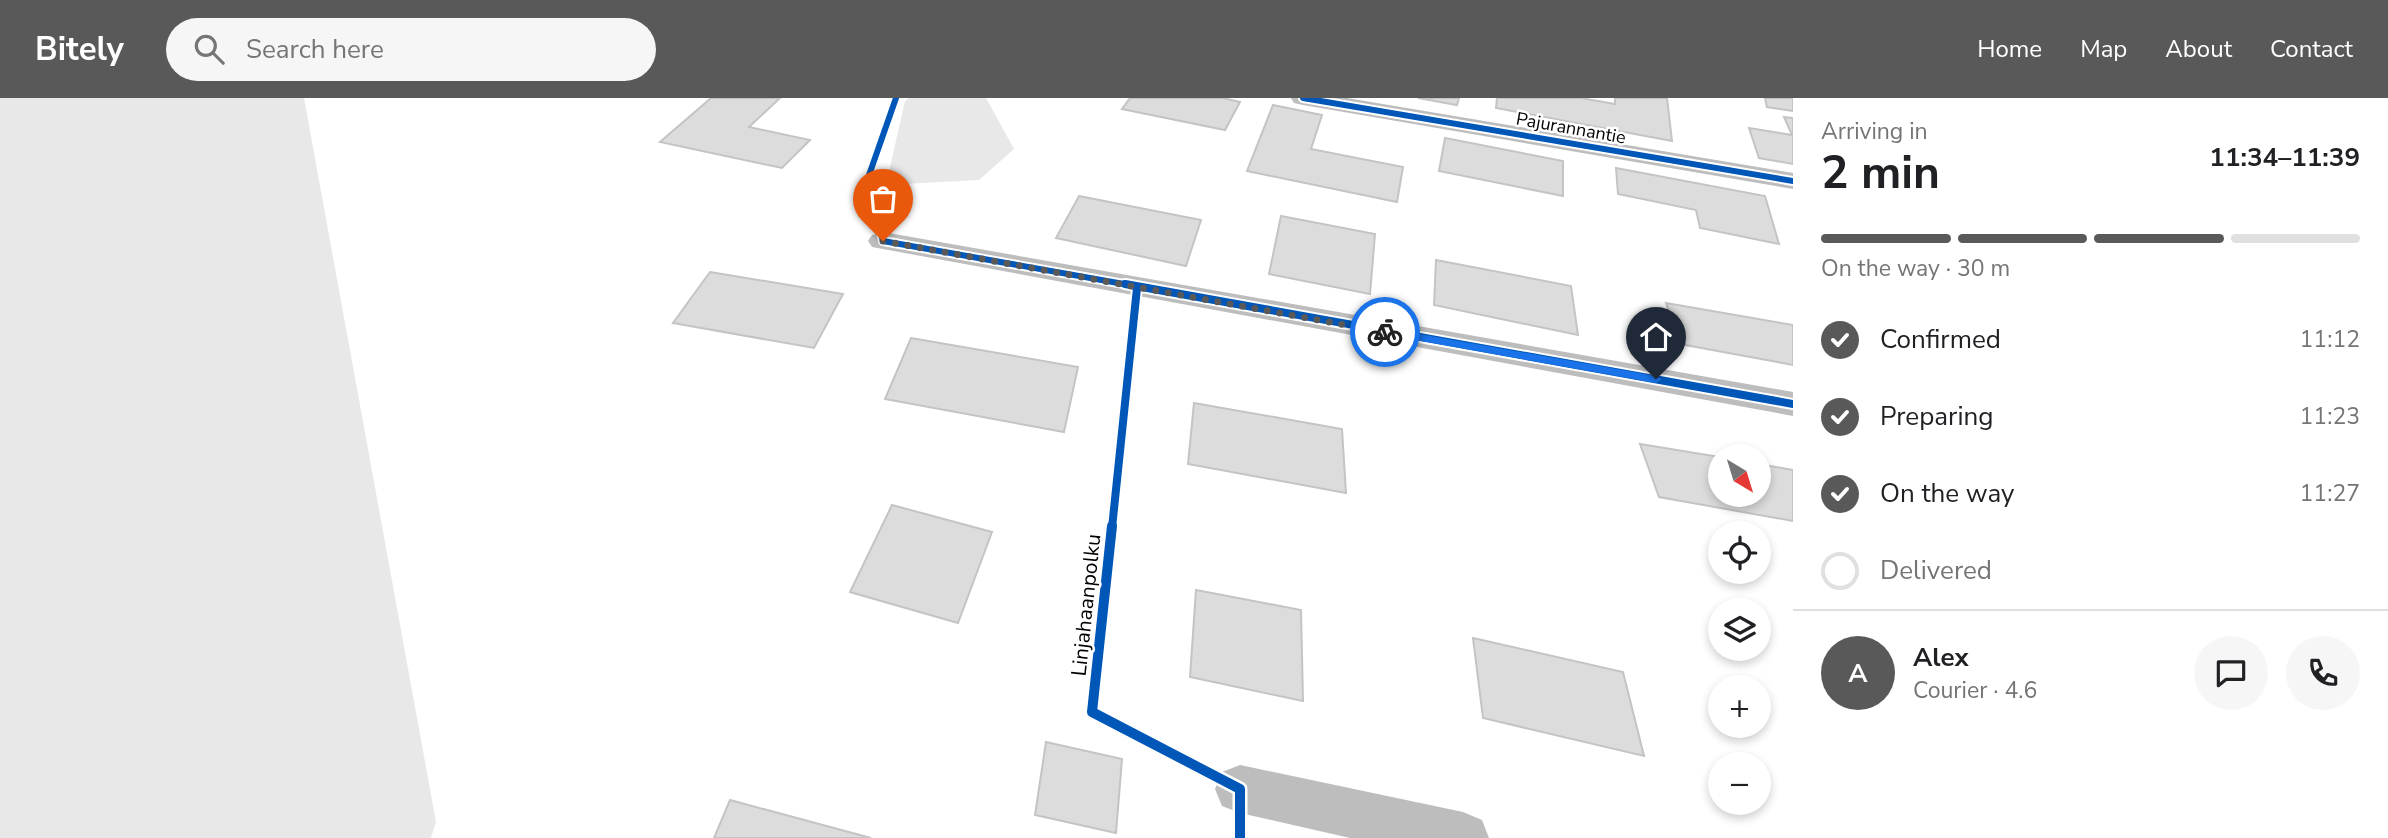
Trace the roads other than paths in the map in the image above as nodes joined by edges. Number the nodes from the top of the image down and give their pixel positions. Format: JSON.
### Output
{"nodes":[{"id":1,"x":1303,"y":98,"type":"edge"},
{"id":2,"x":1793,"y":181,"type":"edge"},
{"id":3,"x":883,"y":241,"type":"dead end"},
{"id":4,"x":1793,"y":404,"type":"edge"},
{"id":5,"x":1240,"y":789,"type":"dead end"},
{"id":6,"x":1463,"y":838,"type":"edge"}],
"edges":[{"from":1,"to":2,"type":"street","name":"Pajurannantie"},
{"from":3,"to":4,"type":"street"},
{"from":5,"to":6,"type":"street"}]}
